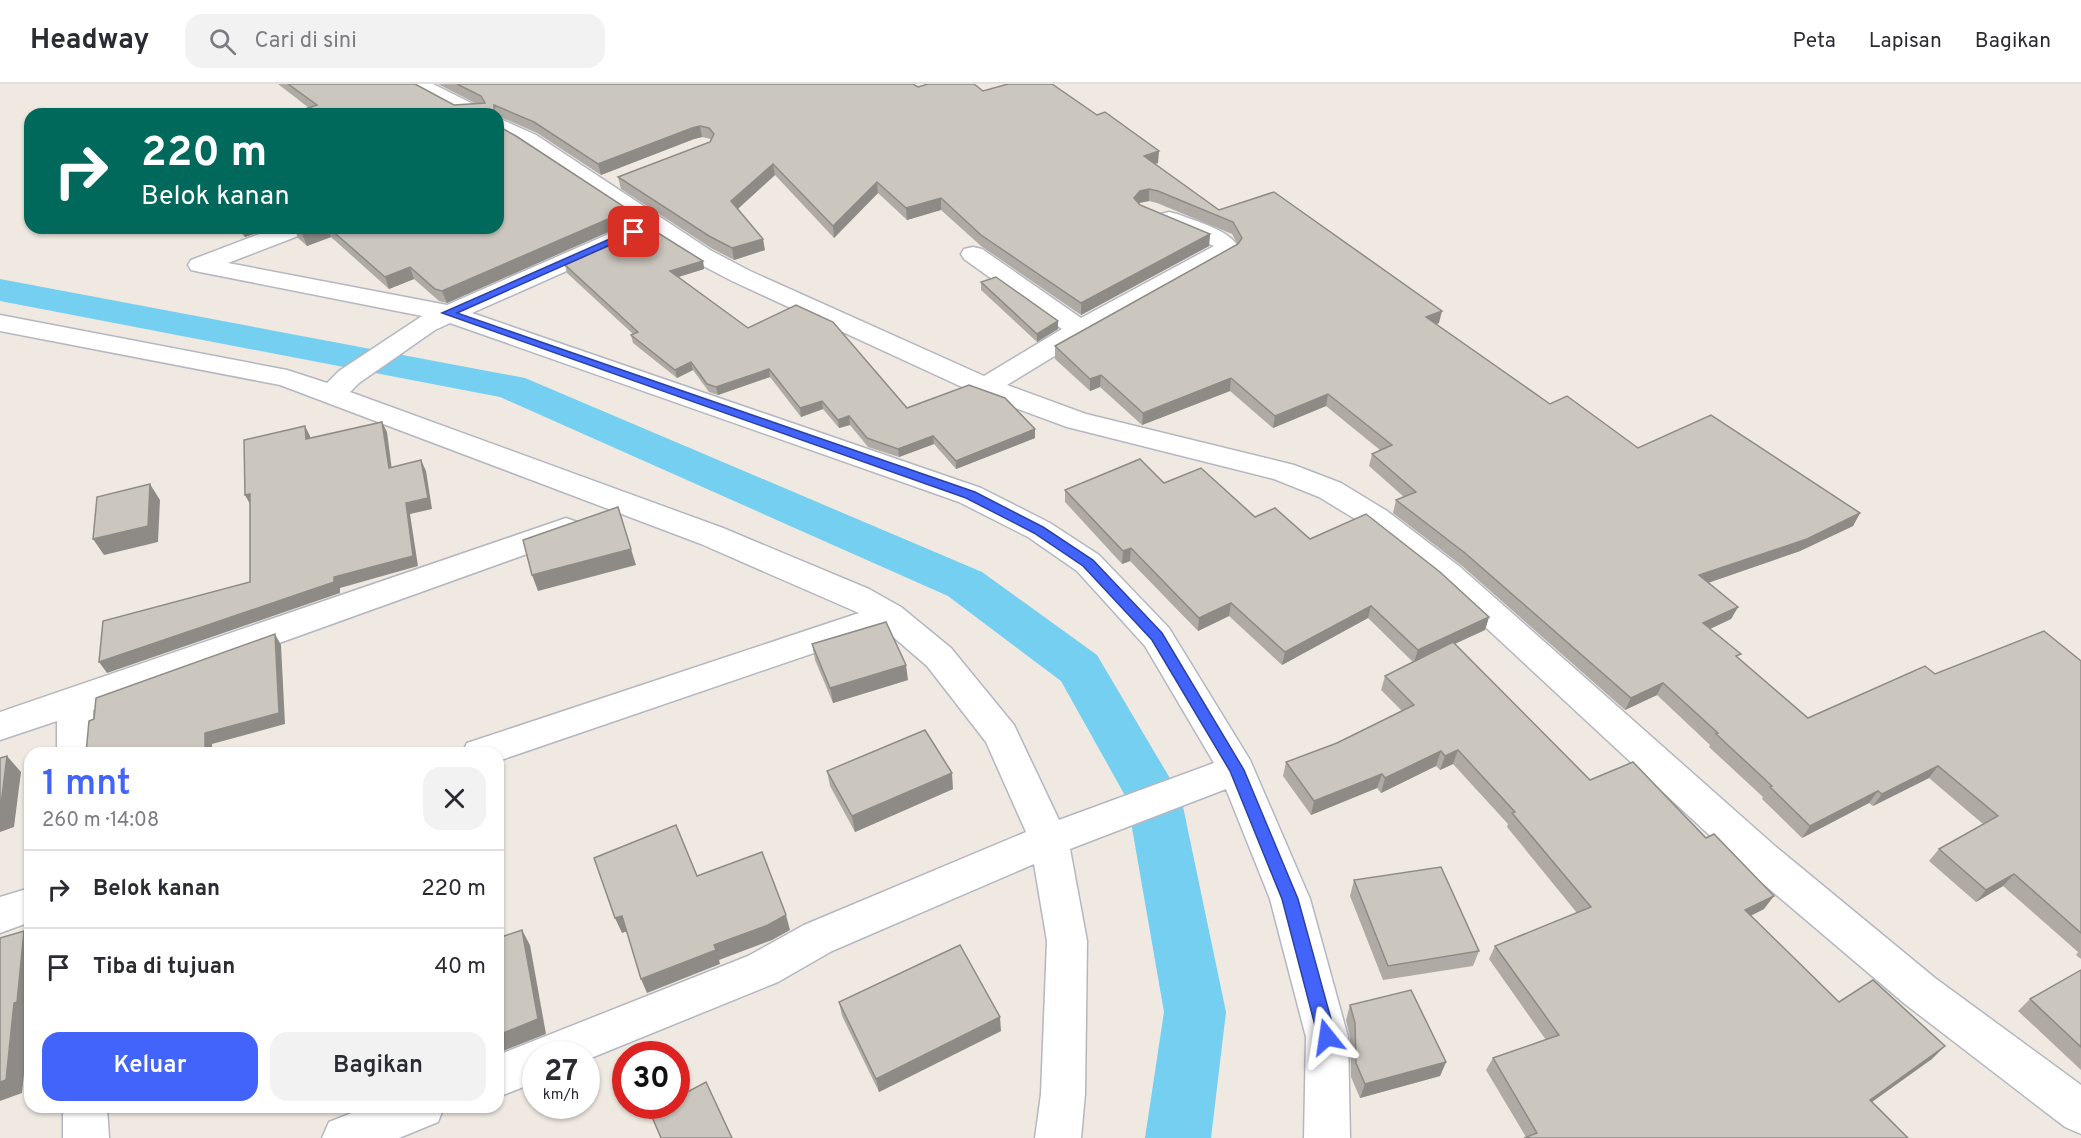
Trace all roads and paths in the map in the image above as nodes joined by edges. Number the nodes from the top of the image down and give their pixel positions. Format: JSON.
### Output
{"nodes":[{"id":1,"x":417,"y":84,"type":"edge"},
{"id":2,"x":463,"y":108,"type":"edge"},
{"id":3,"x":504,"y":128,"type":"edge"},
{"id":4,"x":528,"y":140,"type":"junction"},
{"id":5,"x":504,"y":149,"type":"edge"},
{"id":6,"x":1148,"y":210,"type":"edge"},
{"id":7,"x":655,"y":223,"type":"junction"},
{"id":8,"x":281,"y":234,"type":"edge"},
{"id":9,"x":973,"y":254,"type":"dead end"},
{"id":10,"x":437,"y":318,"type":"junction"},
{"id":11,"x":0,"y":323,"type":"edge"},
{"id":12,"x":1080,"y":329,"type":"junction"},
{"id":13,"x":341,"y":386,"type":"junction"},
{"id":14,"x":985,"y":387,"type":"junction"},
{"id":15,"x":632,"y":506,"type":"junction"},
{"id":16,"x":889,"y":615,"type":"junction"},
{"id":17,"x":75,"y":702,"type":"junction"},
{"id":18,"x":0,"y":726,"type":"edge"},
{"id":19,"x":75,"y":747,"type":"edge"},
{"id":20,"x":498,"y":747,"type":"edge"},
{"id":21,"x":1220,"y":776,"type":"junction"},
{"id":22,"x":1057,"y":837,"type":"junction"},
{"id":23,"x":24,"y":907,"type":"edge"},
{"id":24,"x":0,"y":915,"type":"edge"},
{"id":25,"x":583,"y":1041,"type":"edge"},
{"id":26,"x":522,"y":1067,"type":"edge"},
{"id":27,"x":504,"y":1074,"type":"edge"},
{"id":28,"x":2081,"y":1112,"type":"edge"},
{"id":29,"x":85,"y":1113,"type":"edge"},
{"id":30,"x":407,"y":1113,"type":"edge"},
{"id":31,"x":86,"y":1138,"type":"edge"},
{"id":32,"x":345,"y":1138,"type":"edge"},
{"id":33,"x":1058,"y":1138,"type":"edge"},
{"id":34,"x":1327,"y":1138,"type":"edge"}],
"edges":[{"from":1,"to":2,"type":"street"},
{"from":3,"to":4,"type":"street"},
{"from":4,"to":5,"type":"street"},
{"from":4,"to":7,"type":"street"},
{"from":6,"to":12,"type":"street"},
{"from":7,"to":10,"type":"street"},
{"from":7,"to":14,"type":"street"},
{"from":8,"to":10,"type":"street"},
{"from":9,"to":12,"type":"street"},
{"from":10,"to":13,"type":"street"},
{"from":10,"to":21,"type":"street"},
{"from":11,"to":13,"type":"street"},
{"from":12,"to":14,"type":"street"},
{"from":13,"to":15,"type":"street"},
{"from":14,"to":28,"type":"street"},
{"from":15,"to":16,"type":"street"},
{"from":15,"to":17,"type":"street"},
{"from":16,"to":20,"type":"street"},
{"from":16,"to":22,"type":"street"},
{"from":17,"to":18,"type":"street"},
{"from":17,"to":19,"type":"street"},
{"from":21,"to":22,"type":"street"},
{"from":21,"to":34,"type":"street"},
{"from":22,"to":25,"type":"street"},
{"from":22,"to":33,"type":"street"},
{"from":23,"to":24,"type":"street"},
{"from":26,"to":27,"type":"street"},
{"from":29,"to":31,"type":"street"},
{"from":30,"to":32,"type":"street"}]}
